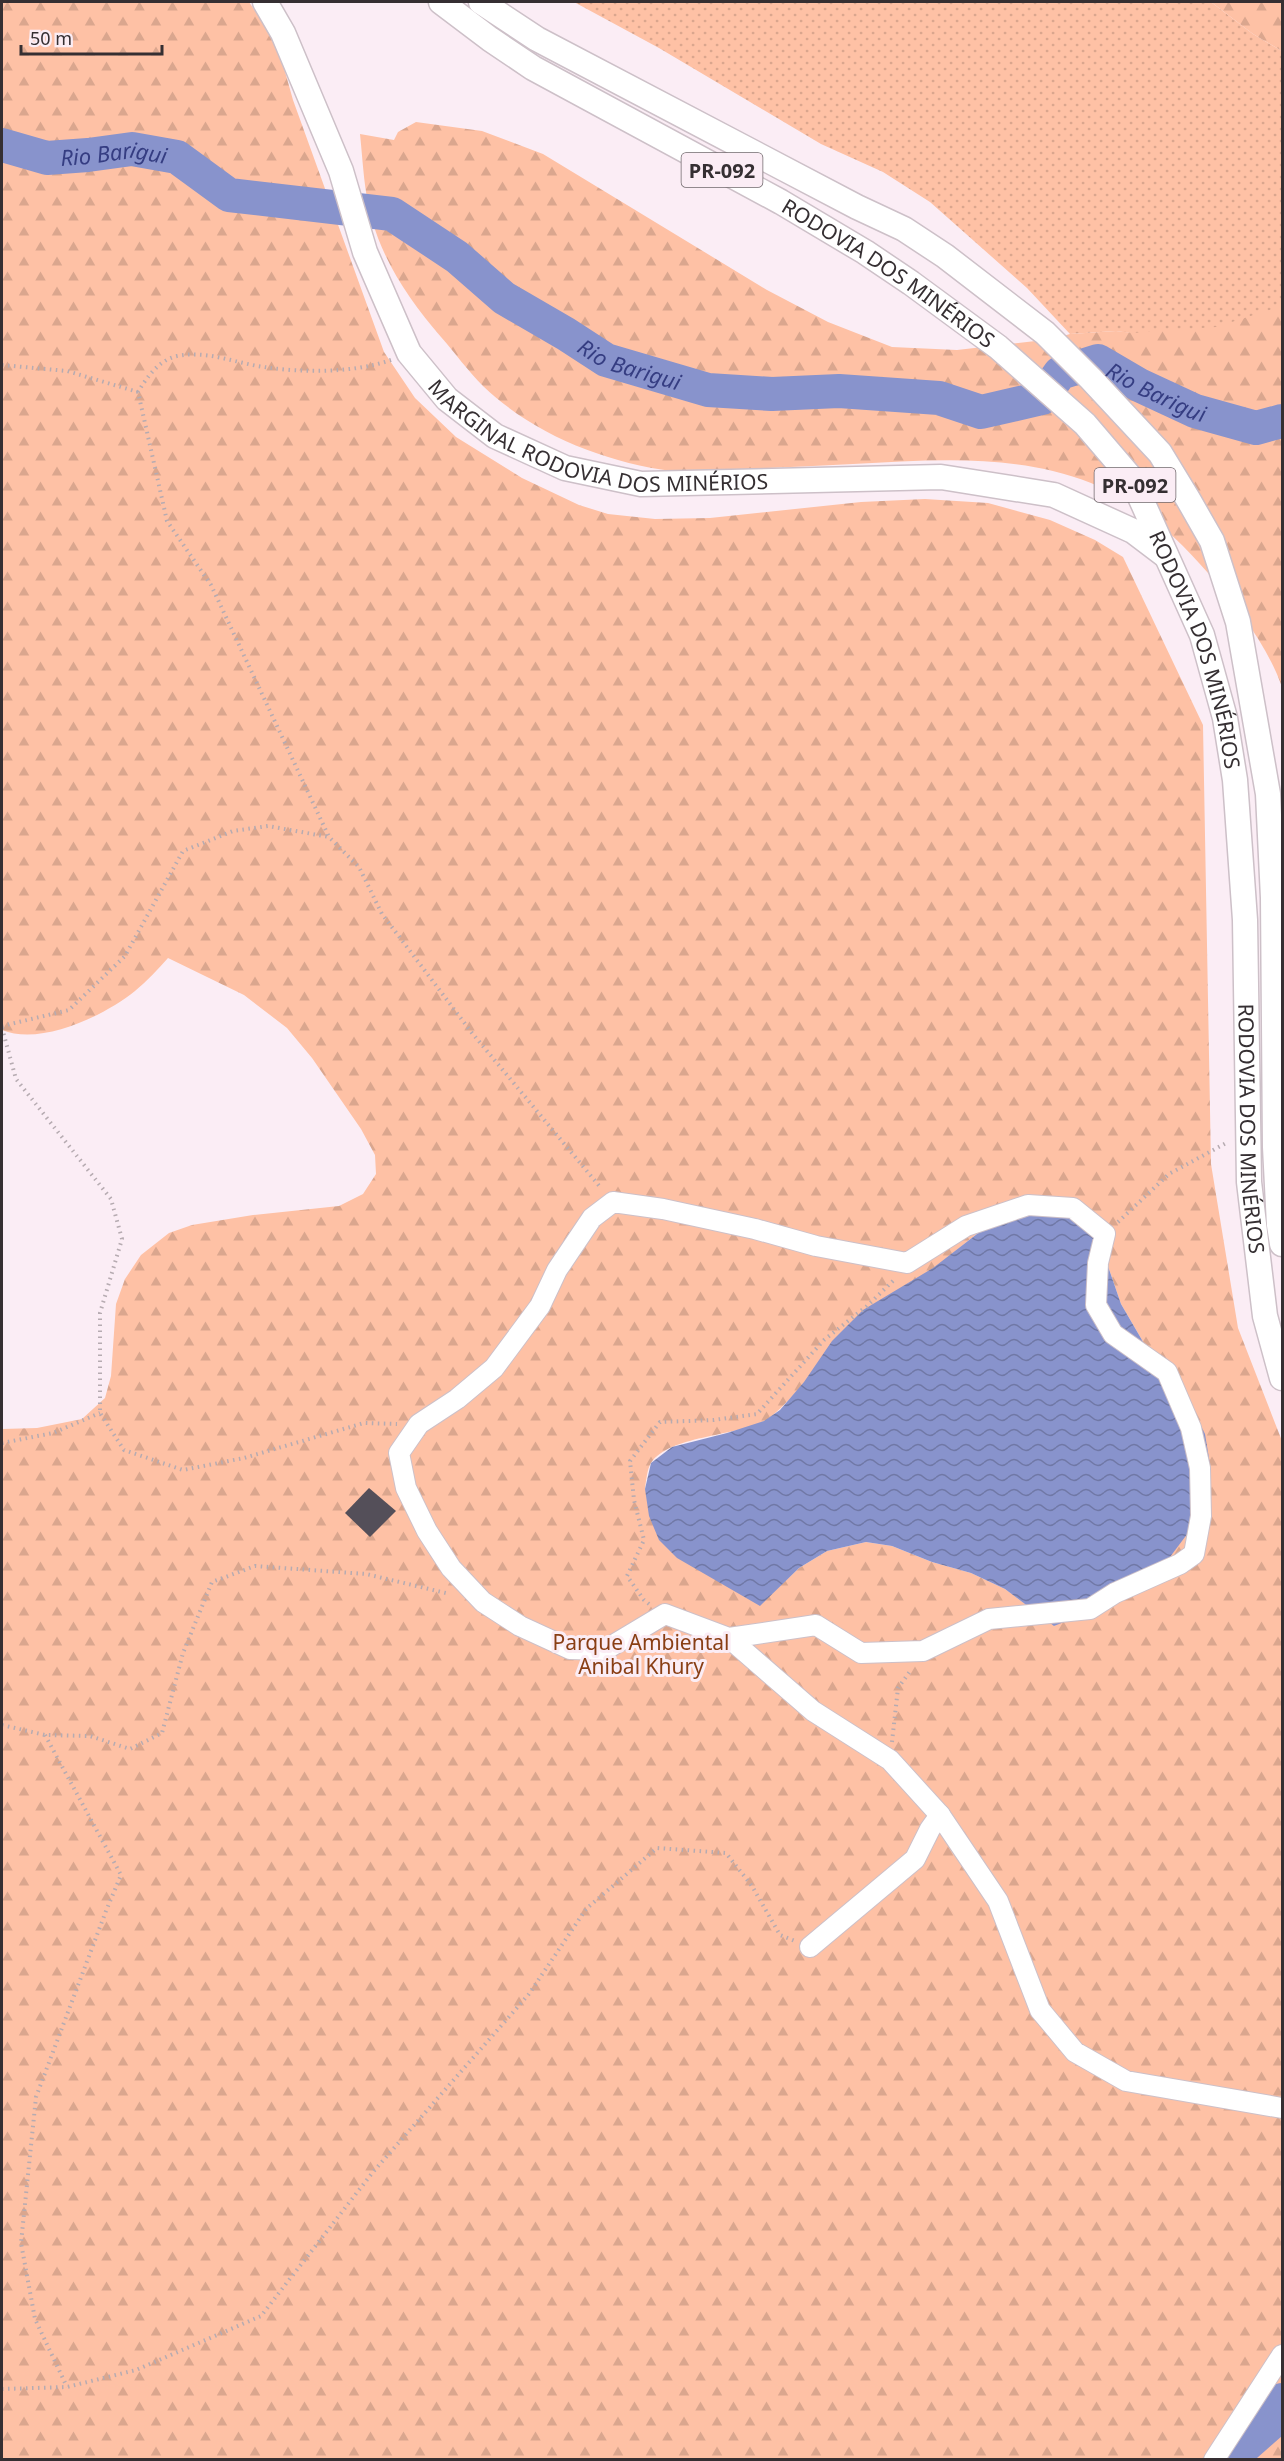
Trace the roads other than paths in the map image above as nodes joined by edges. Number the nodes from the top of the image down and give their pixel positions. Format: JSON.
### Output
{"nodes":[{"id":1,"x":265,"y":2,"type":"edge"},
{"id":2,"x":441,"y":2,"type":"edge"},
{"id":3,"x":481,"y":2,"type":"edge"},
{"id":4,"x":1168,"y":558,"type":"junction"},
{"id":5,"x":1282,"y":1244,"type":"edge"},
{"id":6,"x":1282,"y":1378,"type":"edge"},
{"id":7,"x":729,"y":1638,"type":"junction"},
{"id":8,"x":940,"y":1815,"type":"junction"},
{"id":9,"x":810,"y":1947,"type":"road end"},
{"id":10,"x":1282,"y":2108,"type":"edge"},
{"id":11,"x":1282,"y":2355,"type":"edge"},
{"id":12,"x":1214,"y":2460,"type":"edge"}],
"edges":[{"from":1,"to":4,"type":"main road","name":"MARGINAL RODOVIA DOS MINÉRIOS"},
{"from":2,"to":4,"type":"main road","name":"RODOVIA DOS MINÉRIOS","number":"PR-092"},
{"from":3,"to":5,"type":"main road","name":"RODOVIA DOS MINÉRIOS","number":"PR-092"},
{"from":4,"to":6,"type":"main road","name":"RODOVIA DOS MINÉRIOS","number":"PR-092"},
{"from":7,"to":7,"type":"street"},
{"from":7,"to":8,"type":"street"},
{"from":8,"to":9,"type":"street"},
{"from":8,"to":10,"type":"street"},
{"from":11,"to":12,"type":"street"}]}
